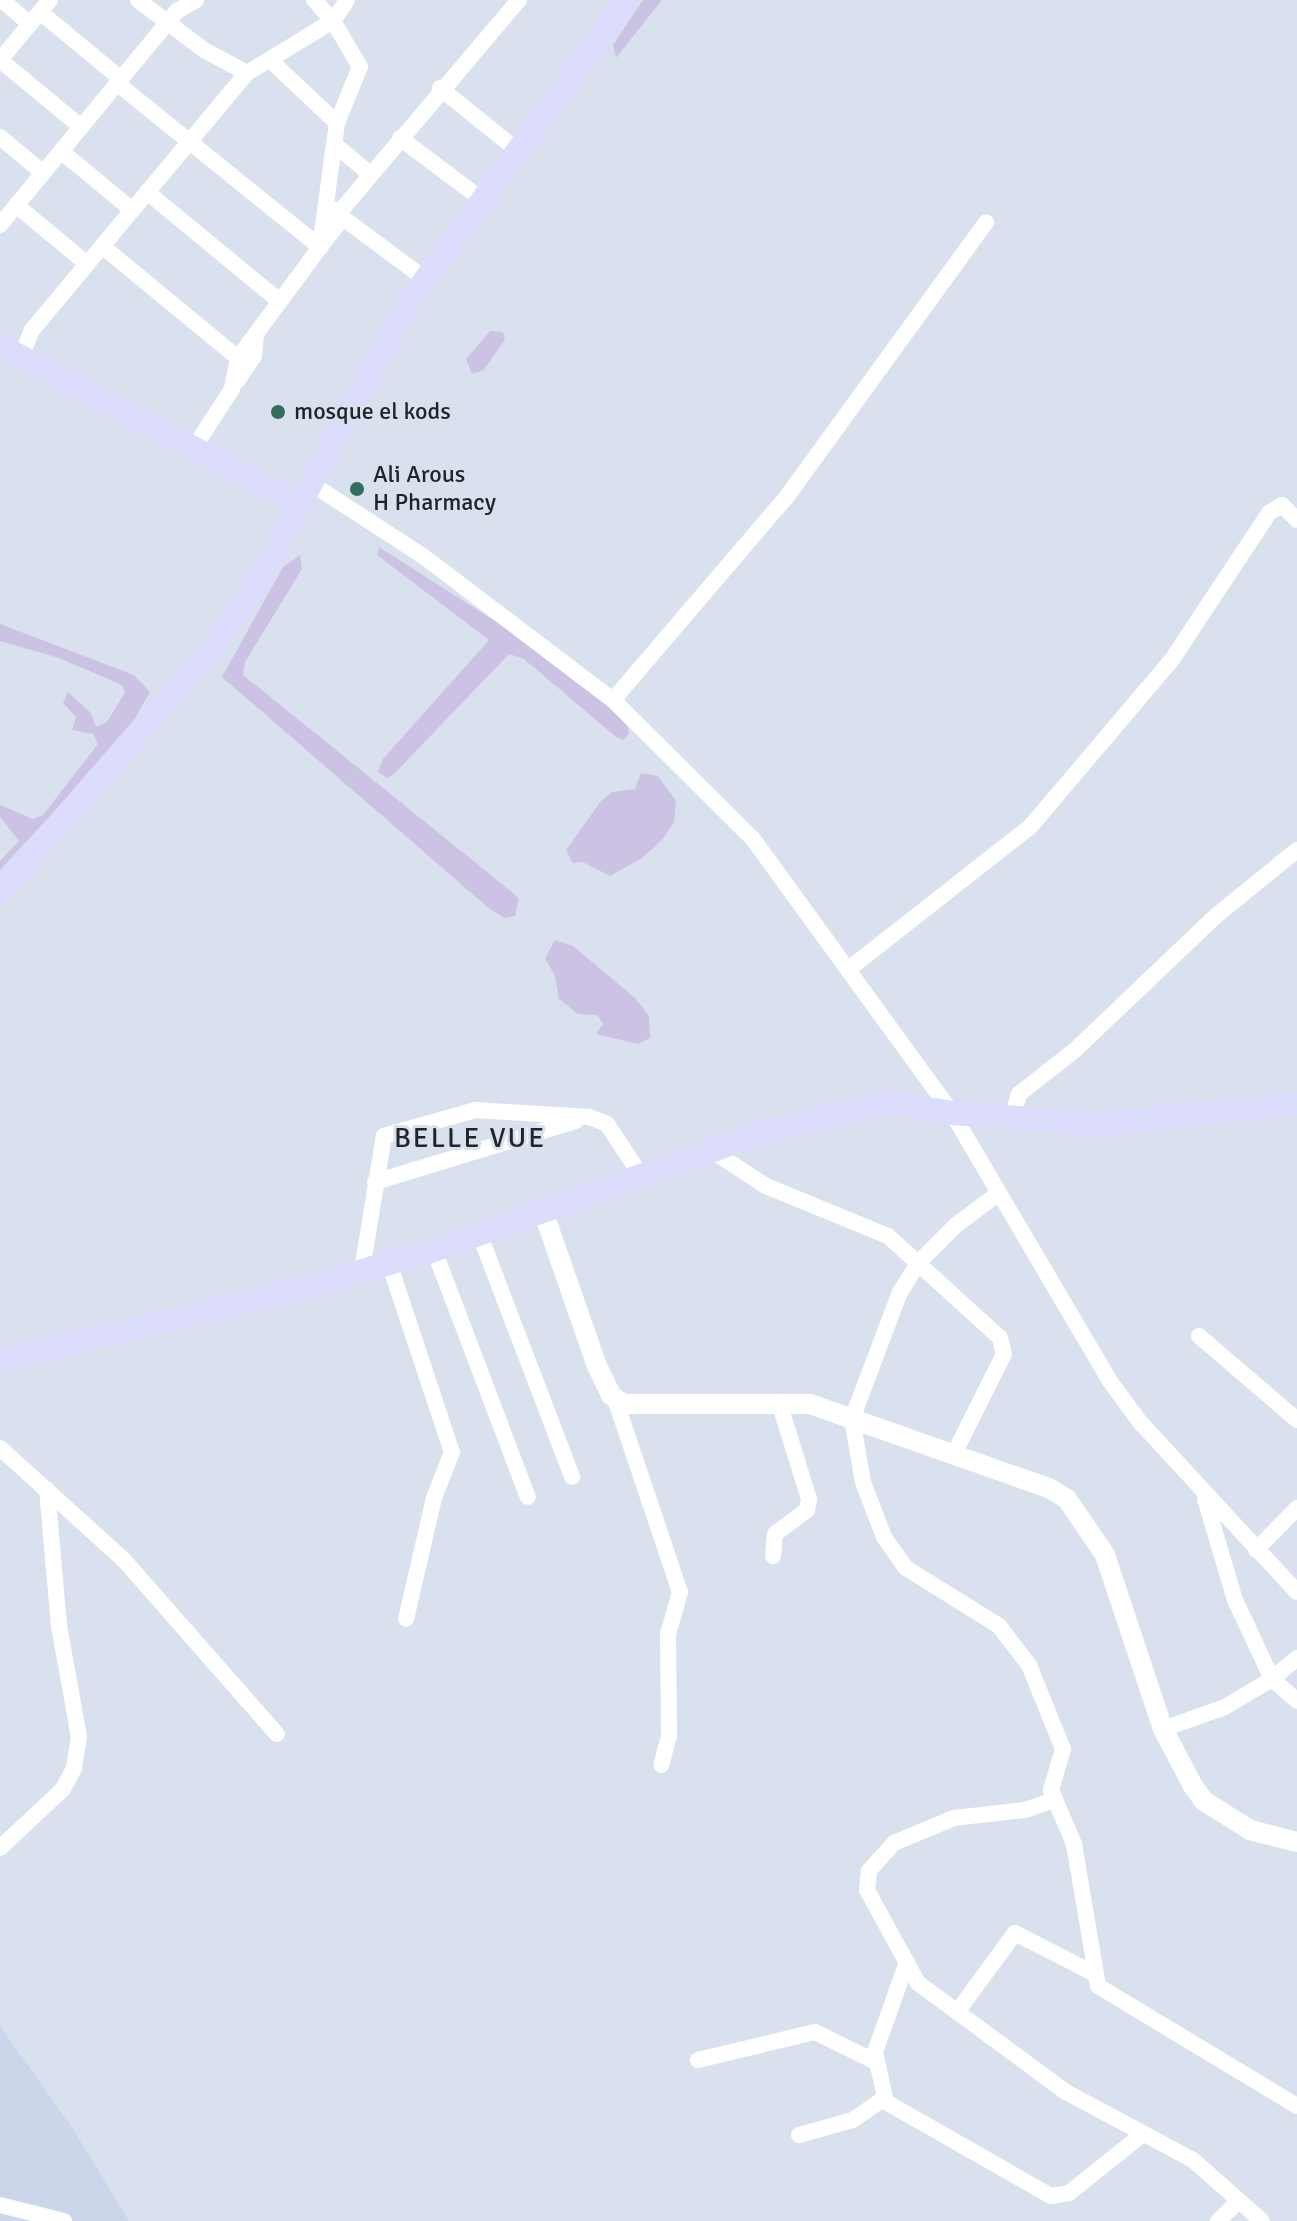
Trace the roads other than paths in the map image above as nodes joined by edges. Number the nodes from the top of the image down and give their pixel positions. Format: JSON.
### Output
{"nodes":[{"id":1,"x":2,"y":0,"type":"edge"},
{"id":2,"x":138,"y":0,"type":"edge"},
{"id":3,"x":196,"y":0,"type":"edge"},
{"id":4,"x":314,"y":0,"type":"edge"},
{"id":5,"x":347,"y":0,"type":"edge"},
{"id":6,"x":519,"y":0,"type":"edge"},
{"id":7,"x":626,"y":0,"type":"edge"},
{"id":8,"x":40,"y":12,"type":"edge"},
{"id":9,"x":333,"y":21,"type":"junction"},
{"id":10,"x":168,"y":24,"type":"junction"},
{"id":11,"x":272,"y":62,"type":"junction"},
{"id":12,"x":247,"y":73,"type":"junction"},
{"id":13,"x":120,"y":82,"type":"junction"},
{"id":14,"x":440,"y":88,"type":"junction"},
{"id":15,"x":337,"y":123,"type":"junction"},
{"id":16,"x":81,"y":127,"type":"junction"},
{"id":17,"x":0,"y":137,"type":"edge"},
{"id":18,"x":400,"y":138,"type":"junction"},
{"id":19,"x":189,"y":142,"type":"junction"},
{"id":20,"x":334,"y":144,"type":"junction"},
{"id":21,"x":61,"y":151,"type":"junction"},
{"id":22,"x":518,"y":151,"type":"junction"},
{"id":23,"x":43,"y":173,"type":"junction"},
{"id":24,"x":370,"y":174,"type":"junction"},
{"id":25,"x":147,"y":192,"type":"junction"},
{"id":26,"x":480,"y":198,"type":"junction"},
{"id":27,"x":16,"y":205,"type":"junction"},
{"id":28,"x":132,"y":210,"type":"junction"},
{"id":29,"x":336,"y":212,"type":"junction"},
{"id":30,"x":986,"y":222,"type":"dead end"},
{"id":31,"x":0,"y":224,"type":"edge"},
{"id":32,"x":102,"y":246,"type":"junction"},
{"id":33,"x":320,"y":247,"type":"junction"},
{"id":34,"x":87,"y":264,"type":"junction"},
{"id":35,"x":425,"y":279,"type":"junction"},
{"id":36,"x":279,"y":301,"type":"junction"},
{"id":37,"x":256,"y":333,"type":"junction"},
{"id":38,"x":5,"y":349,"type":"edge"},
{"id":39,"x":238,"y":358,"type":"junction"},
{"id":40,"x":232,"y":389,"type":"junction"},
{"id":41,"x":193,"y":449,"type":"junction"},
{"id":42,"x":306,"y":494,"type":"junction"},
{"id":43,"x":1297,"y":520,"type":"edge"},
{"id":44,"x":613,"y":700,"type":"junction"},
{"id":45,"x":1297,"y":850,"type":"edge"},
{"id":46,"x":0,"y":890,"type":"edge"},
{"id":47,"x":850,"y":968,"type":"junction"},
{"id":48,"x":1297,"y":1103,"type":"edge"},
{"id":49,"x":952,"y":1113,"type":"junction"},
{"id":50,"x":589,"y":1117,"type":"junction"},
{"id":51,"x":1012,"y":1117,"type":"junction"},
{"id":52,"x":714,"y":1152,"type":"junction"},
{"id":53,"x":642,"y":1177,"type":"junction"},
{"id":54,"x":375,"y":1182,"type":"junction"},
{"id":55,"x":999,"y":1193,"type":"junction"},
{"id":56,"x":543,"y":1211,"type":"junction"},
{"id":57,"x":479,"y":1233,"type":"junction"},
{"id":58,"x":434,"y":1250,"type":"junction"},
{"id":59,"x":919,"y":1262,"type":"junction"},
{"id":60,"x":389,"y":1263,"type":"junction"},
{"id":61,"x":362,"y":1270,"type":"junction"},
{"id":62,"x":1199,"y":1336,"type":"dead end"},
{"id":63,"x":0,"y":1360,"type":"edge"},
{"id":64,"x":615,"y":1399,"type":"junction"},
{"id":65,"x":779,"y":1402,"type":"junction"},
{"id":66,"x":852,"y":1419,"type":"junction"},
{"id":67,"x":1297,"y":1420,"type":"edge"},
{"id":68,"x":0,"y":1448,"type":"edge"},
{"id":69,"x":954,"y":1454,"type":"junction"},
{"id":70,"x":572,"y":1477,"type":"dead end"},
{"id":71,"x":47,"y":1490,"type":"junction"},
{"id":72,"x":528,"y":1497,"type":"dead end"},
{"id":73,"x":1205,"y":1498,"type":"junction"},
{"id":74,"x":1297,"y":1508,"type":"edge"},
{"id":75,"x":1256,"y":1550,"type":"junction"},
{"id":76,"x":773,"y":1556,"type":"dead end"},
{"id":77,"x":1297,"y":1592,"type":"edge"},
{"id":78,"x":406,"y":1619,"type":"dead end"},
{"id":79,"x":1297,"y":1658,"type":"edge"},
{"id":80,"x":1272,"y":1679,"type":"junction"},
{"id":81,"x":1297,"y":1701,"type":"edge"},
{"id":82,"x":1163,"y":1729,"type":"junction"},
{"id":83,"x":277,"y":1734,"type":"dead end"},
{"id":84,"x":661,"y":1765,"type":"dead end"},
{"id":85,"x":1054,"y":1800,"type":"junction"},
{"id":86,"x":1297,"y":1842,"type":"edge"},
{"id":87,"x":0,"y":1848,"type":"edge"},
{"id":88,"x":907,"y":1962,"type":"junction"},
{"id":89,"x":1095,"y":1974,"type":"junction"},
{"id":90,"x":957,"y":2012,"type":"junction"},
{"id":91,"x":698,"y":2060,"type":"dead end"},
{"id":92,"x":874,"y":2061,"type":"junction"},
{"id":93,"x":883,"y":2099,"type":"junction"},
{"id":94,"x":1297,"y":2106,"type":"edge"},
{"id":95,"x":1143,"y":2134,"type":"junction"},
{"id":96,"x":799,"y":2135,"type":"dead end"},
{"id":97,"x":1239,"y":2201,"type":"junction"},
{"id":98,"x":0,"y":2205,"type":"edge"},
{"id":99,"x":64,"y":2221,"type":"edge"},
{"id":100,"x":1218,"y":2221,"type":"edge"},
{"id":101,"x":1262,"y":2221,"type":"edge"}],
"edges":[{"from":1,"to":8,"type":"street"},
{"from":2,"to":10,"type":"street"},
{"from":3,"to":10,"type":"street"},
{"from":4,"to":9,"type":"street"},
{"from":5,"to":9,"type":"street"},
{"from":6,"to":14,"type":"street"},
{"from":7,"to":22,"type":"main road"},
{"from":8,"to":13,"type":"street"},
{"from":8,"to":16,"type":"street"},
{"from":9,"to":11,"type":"street"},
{"from":9,"to":15,"type":"street"},
{"from":10,"to":12,"type":"street"},
{"from":10,"to":13,"type":"street"},
{"from":11,"to":12,"type":"street"},
{"from":11,"to":15,"type":"street"},
{"from":12,"to":19,"type":"street"},
{"from":13,"to":16,"type":"street"},
{"from":13,"to":19,"type":"street"},
{"from":14,"to":18,"type":"street"},
{"from":14,"to":22,"type":"street"},
{"from":15,"to":20,"type":"street"},
{"from":16,"to":21,"type":"street"},
{"from":17,"to":23,"type":"street"},
{"from":18,"to":24,"type":"street"},
{"from":18,"to":26,"type":"street"},
{"from":19,"to":25,"type":"street"},
{"from":19,"to":33,"type":"street"},
{"from":20,"to":24,"type":"street"},
{"from":20,"to":29,"type":"street"},
{"from":21,"to":23,"type":"street"},
{"from":21,"to":28,"type":"street"},
{"from":22,"to":26,"type":"main road"},
{"from":23,"to":27,"type":"street"},
{"from":24,"to":29,"type":"street"},
{"from":25,"to":28,"type":"street"},
{"from":25,"to":36,"type":"street"},
{"from":26,"to":35,"type":"main road"},
{"from":27,"to":31,"type":"street"},
{"from":27,"to":34,"type":"street"},
{"from":28,"to":32,"type":"street"},
{"from":29,"to":33,"type":"street"},
{"from":29,"to":35,"type":"street"},
{"from":30,"to":44,"type":"street"},
{"from":32,"to":34,"type":"street"},
{"from":32,"to":39,"type":"street"},
{"from":33,"to":36,"type":"street"},
{"from":34,"to":38,"type":"street"},
{"from":35,"to":42,"type":"main road"},
{"from":36,"to":37,"type":"street"},
{"from":37,"to":39,"type":"street"},
{"from":37,"to":40,"type":"street"},
{"from":38,"to":41,"type":"main road"},
{"from":39,"to":40,"type":"street"},
{"from":40,"to":41,"type":"street"},
{"from":41,"to":42,"type":"main road"},
{"from":42,"to":44,"type":"street"},
{"from":42,"to":46,"type":"main road"},
{"from":43,"to":47,"type":"street"},
{"from":44,"to":47,"type":"street"},
{"from":45,"to":51,"type":"street"},
{"from":47,"to":49,"type":"street"},
{"from":48,"to":51,"type":"main road"},
{"from":49,"to":51,"type":"main road"},
{"from":49,"to":52,"type":"main road"},
{"from":49,"to":55,"type":"street"},
{"from":50,"to":53,"type":"street"},
{"from":50,"to":54,"type":"street"},
{"from":50,"to":54,"type":"street"},
{"from":52,"to":53,"type":"main road"},
{"from":52,"to":59,"type":"street"},
{"from":53,"to":56,"type":"main road"},
{"from":54,"to":61,"type":"street"},
{"from":55,"to":59,"type":"street"},
{"from":55,"to":73,"type":"street"},
{"from":56,"to":57,"type":"main road"},
{"from":56,"to":64,"type":"street"},
{"from":57,"to":58,"type":"main road"},
{"from":57,"to":70,"type":"street"},
{"from":58,"to":60,"type":"main road"},
{"from":58,"to":72,"type":"street"},
{"from":59,"to":66,"type":"street"},
{"from":59,"to":69,"type":"street"},
{"from":60,"to":61,"type":"main road"},
{"from":60,"to":78,"type":"street"},
{"from":61,"to":63,"type":"main road"},
{"from":62,"to":67,"type":"street"},
{"from":64,"to":65,"type":"street"},
{"from":64,"to":84,"type":"street"},
{"from":65,"to":66,"type":"street"},
{"from":65,"to":76,"type":"street"},
{"from":66,"to":69,"type":"street"},
{"from":66,"to":85,"type":"street"},
{"from":68,"to":71,"type":"street"},
{"from":69,"to":82,"type":"street"},
{"from":71,"to":83,"type":"street"},
{"from":71,"to":87,"type":"street"},
{"from":73,"to":75,"type":"street"},
{"from":73,"to":80,"type":"street"},
{"from":74,"to":75,"type":"street"},
{"from":75,"to":77,"type":"street"},
{"from":79,"to":80,"type":"street"},
{"from":80,"to":81,"type":"street"},
{"from":80,"to":82,"type":"street"},
{"from":82,"to":86,"type":"street"},
{"from":85,"to":88,"type":"street"},
{"from":85,"to":89,"type":"street"},
{"from":88,"to":90,"type":"street"},
{"from":88,"to":92,"type":"street"},
{"from":89,"to":90,"type":"street"},
{"from":89,"to":94,"type":"street"},
{"from":90,"to":95,"type":"street"},
{"from":91,"to":92,"type":"street"},
{"from":92,"to":93,"type":"street"},
{"from":93,"to":95,"type":"street"},
{"from":93,"to":96,"type":"street"},
{"from":95,"to":97,"type":"street"},
{"from":97,"to":100,"type":"street"},
{"from":97,"to":101,"type":"street"},
{"from":98,"to":99,"type":"street"}]}
